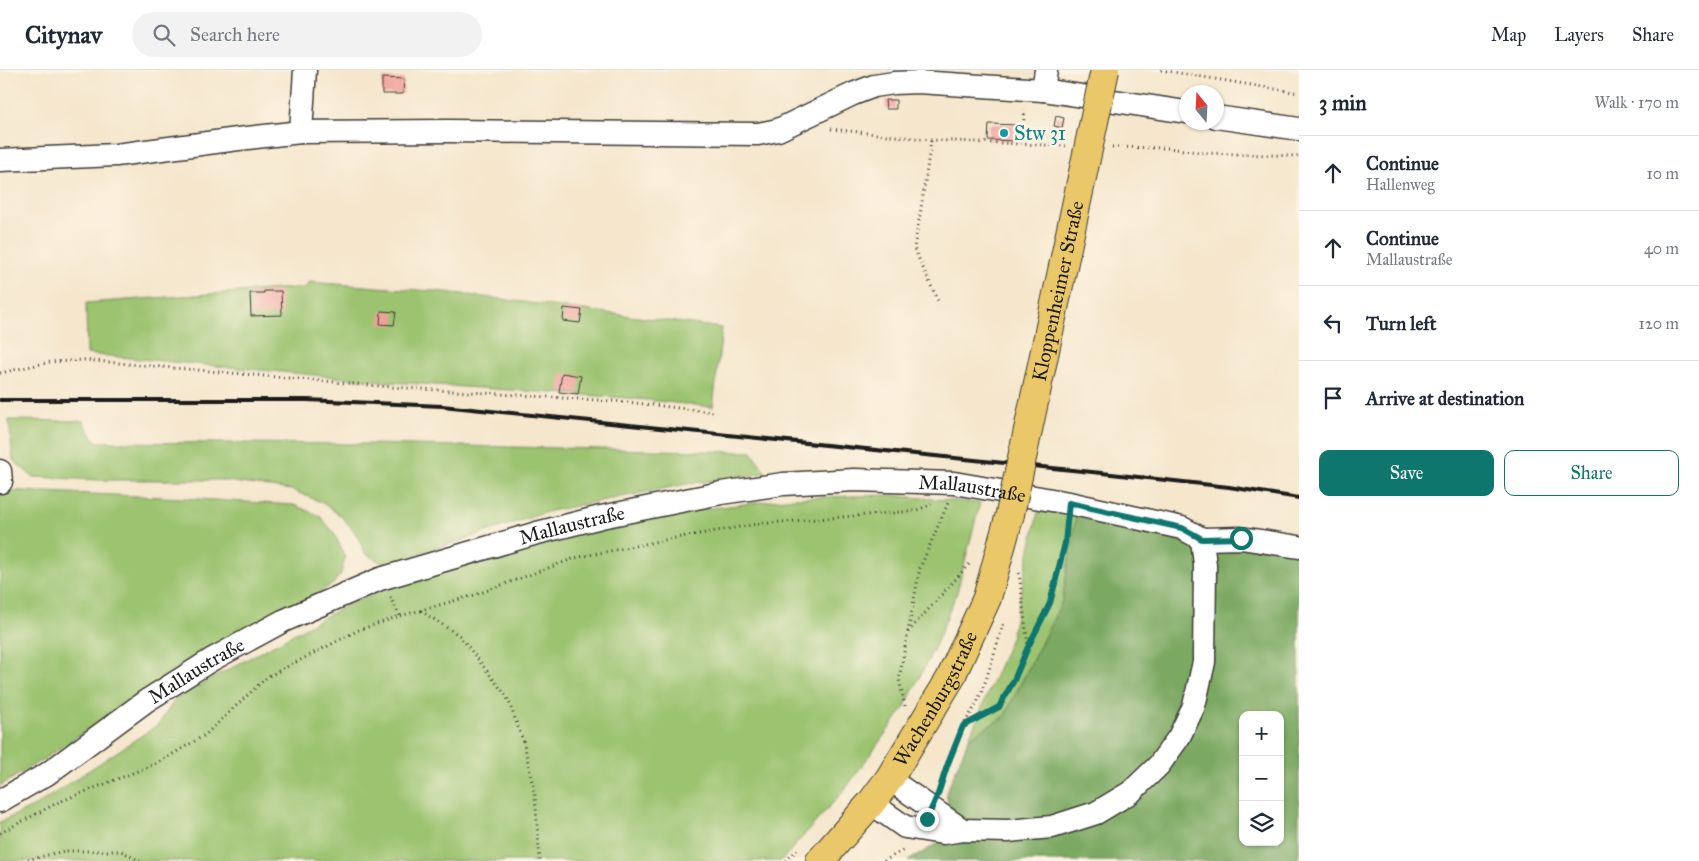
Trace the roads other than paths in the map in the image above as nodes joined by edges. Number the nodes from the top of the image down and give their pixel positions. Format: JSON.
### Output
{"nodes":[{"id":1,"x":306,"y":70,"type":"edge"},
{"id":2,"x":1105,"y":70,"type":"edge"},
{"id":3,"x":1045,"y":80,"type":"edge"},
{"id":4,"x":1179,"y":110,"type":"edge"},
{"id":5,"x":1224,"y":118,"type":"edge"},
{"id":6,"x":1299,"y":129,"type":"edge"},
{"id":7,"x":301,"y":132,"type":"junction"},
{"id":8,"x":0,"y":160,"type":"edge"},
{"id":9,"x":1010,"y":514,"type":"joint"},
{"id":10,"x":1202,"y":539,"type":"junction"},
{"id":11,"x":1299,"y":546,"type":"edge"},
{"id":12,"x":889,"y":779,"type":"junction"},
{"id":13,"x":0,"y":801,"type":"edge"},
{"id":14,"x":871,"y":803,"type":"junction"},
{"id":15,"x":963,"y":830,"type":"junction"},
{"id":16,"x":812,"y":852,"type":"edge"}],
"edges":[{"from":1,"to":7,"type":"street"},
{"from":2,"to":9,"type":"main road","name":"Kloppenheimer Straße","bridge":true},
{"from":3,"to":4,"type":"street"},
{"from":3,"to":7,"type":"street"},
{"from":5,"to":6,"type":"street"},
{"from":7,"to":8,"type":"street"},
{"from":9,"to":12,"type":"main road","name":"Wachenburgstraße"},
{"from":10,"to":11,"type":"street"},
{"from":10,"to":13,"type":"street","name":"Mallaustraße"},
{"from":10,"to":15,"type":"street"},
{"from":12,"to":14,"type":"main road","name":"Wachenburgstraße"},
{"from":12,"to":15,"type":"street"},
{"from":14,"to":15,"type":"street"},
{"from":14,"to":16,"type":"main road","name":"Wachenburgstraße"}]}
